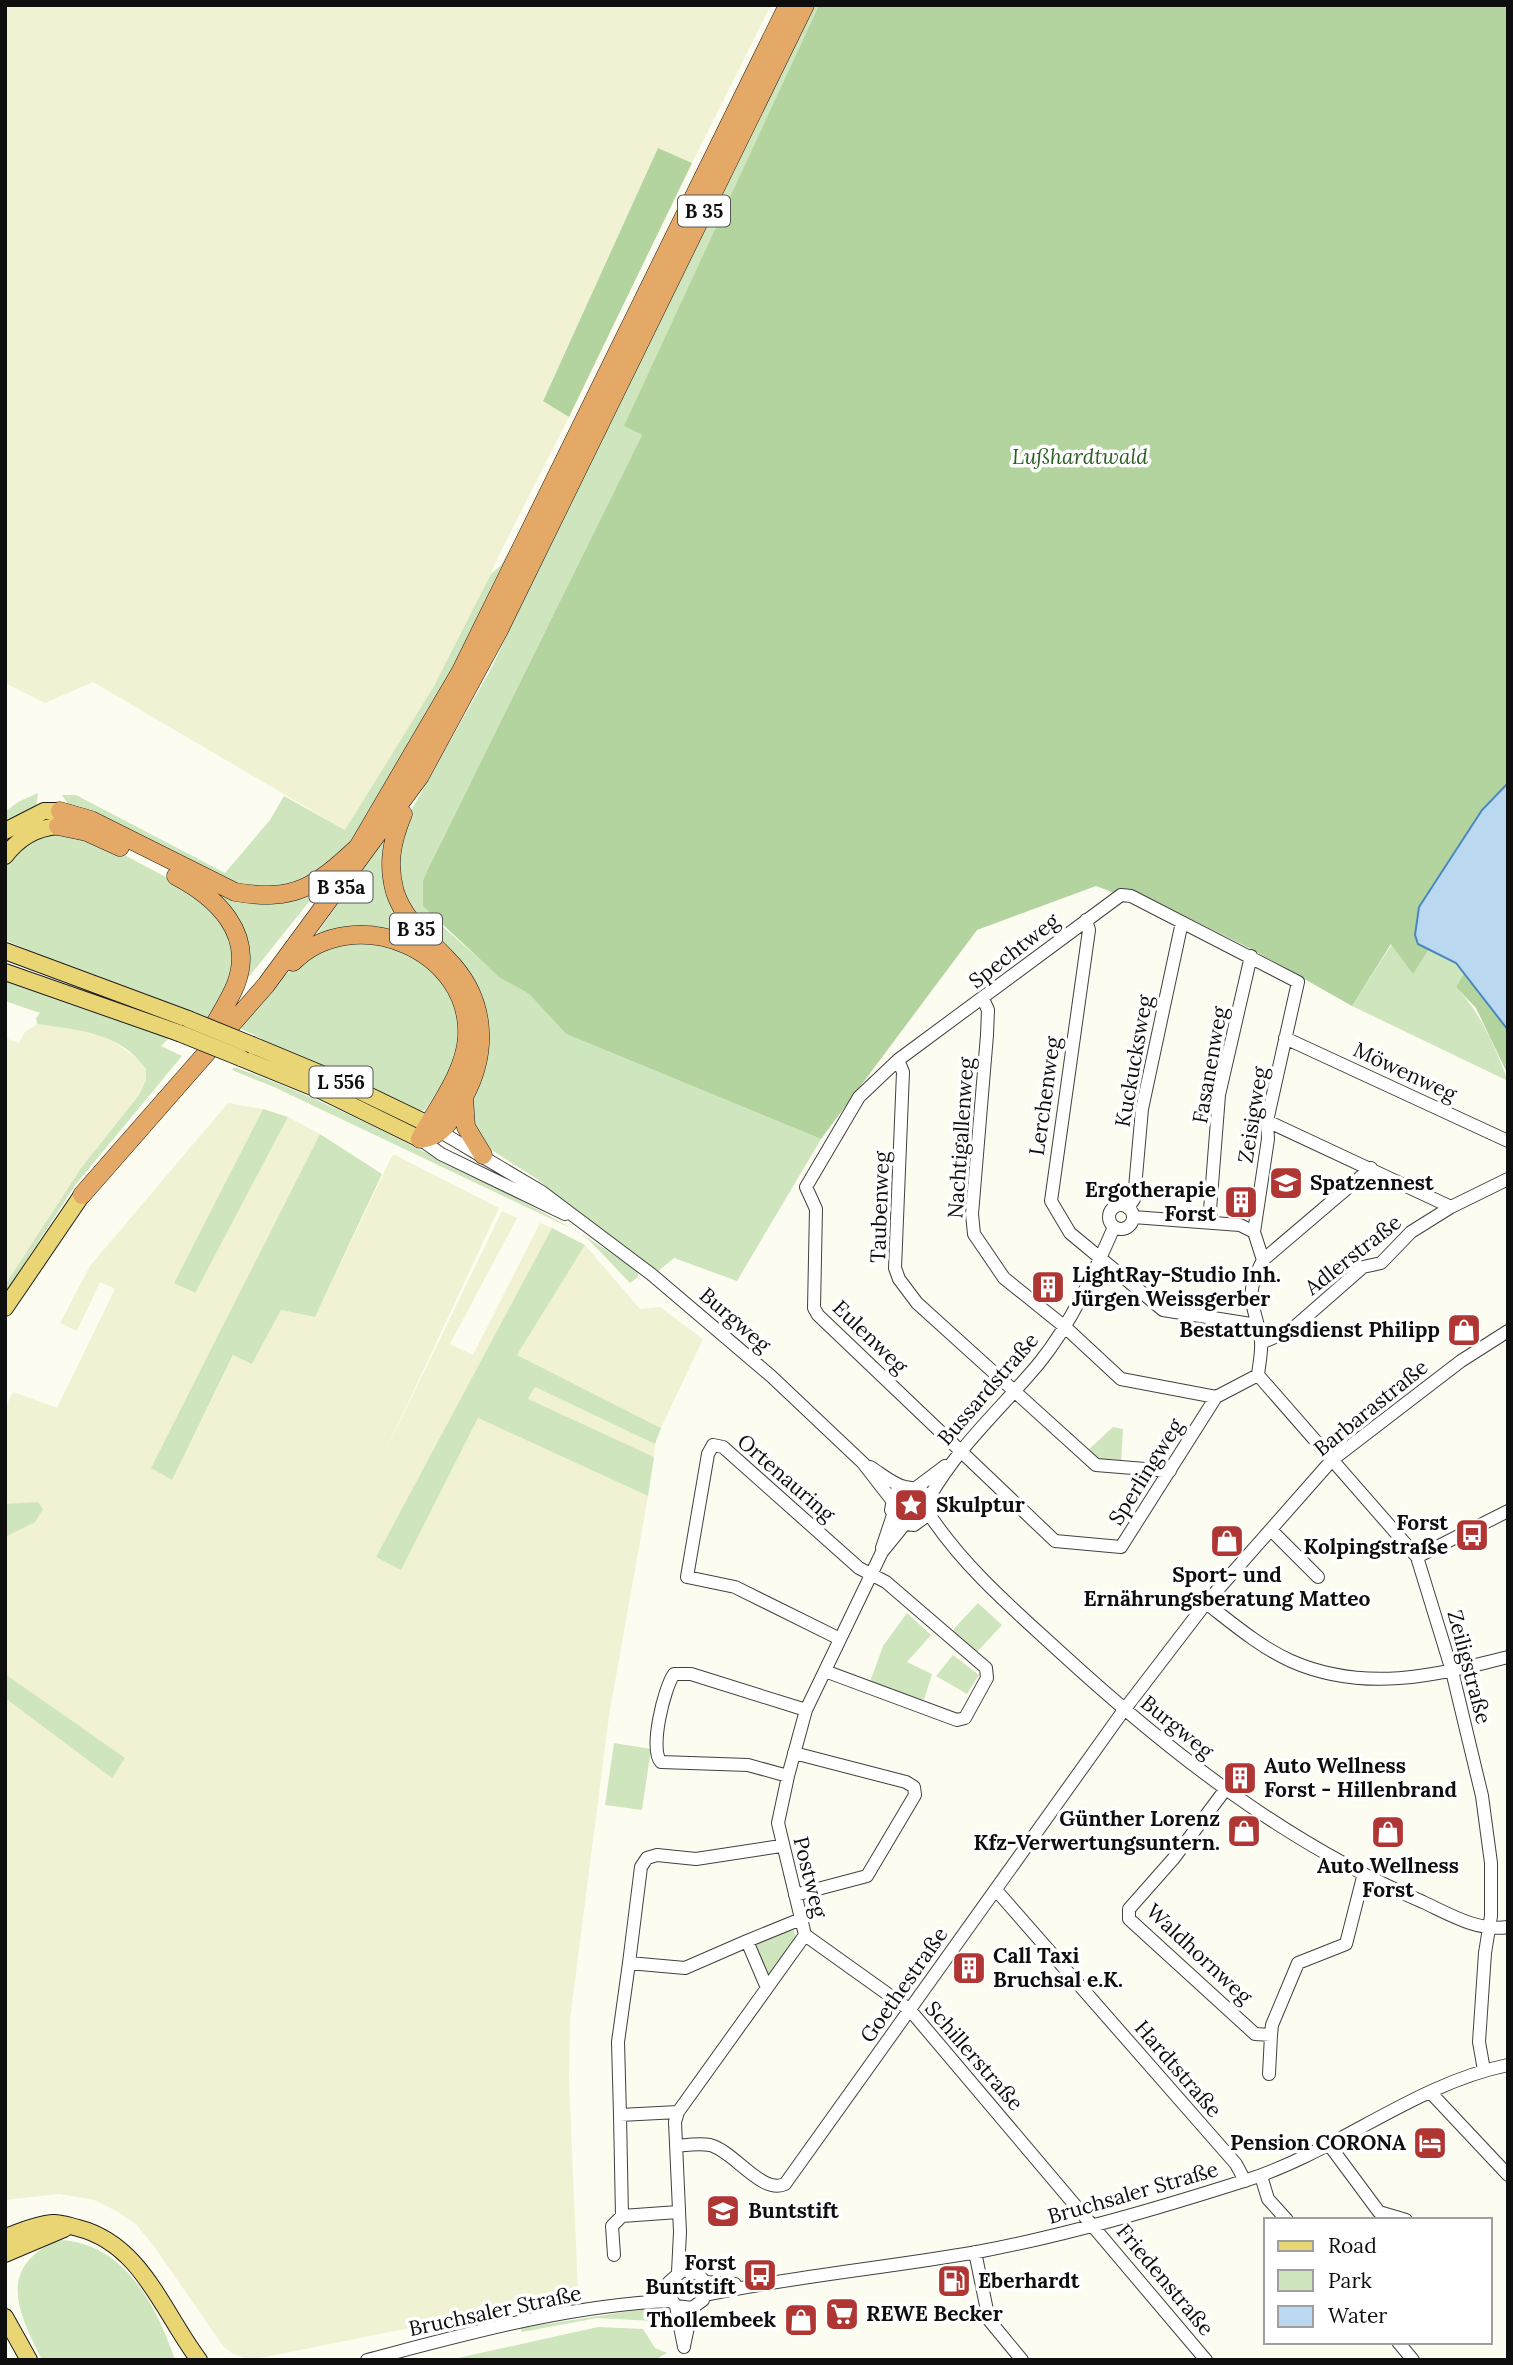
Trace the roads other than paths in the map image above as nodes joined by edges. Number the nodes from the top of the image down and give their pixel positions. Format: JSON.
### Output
{"nodes":[{"id":1,"x":788,"y":5,"type":"edge"},
{"id":2,"x":805,"y":5,"type":"edge"},
{"id":3,"x":414,"y":787,"type":"junction"},
{"id":4,"x":59,"y":819,"type":"junction"},
{"id":5,"x":5,"y":831,"type":"edge"},
{"id":6,"x":358,"y":847,"type":"junction"},
{"id":7,"x":5,"y":856,"type":"edge"},
{"id":8,"x":1086,"y":920,"type":"junction"},
{"id":9,"x":1182,"y":922,"type":"junction"},
{"id":10,"x":5,"y":951,"type":"edge"},
{"id":11,"x":1251,"y":956,"type":"junction"},
{"id":12,"x":5,"y":972,"type":"edge"},
{"id":13,"x":1298,"y":982,"type":"joint"},
{"id":14,"x":266,"y":985,"type":"junction"},
{"id":15,"x":983,"y":999,"type":"junction"},
{"id":16,"x":184,"y":1026,"type":"junction"},
{"id":17,"x":213,"y":1027,"type":"junction"},
{"id":18,"x":1286,"y":1038,"type":"junction"},
{"id":19,"x":898,"y":1060,"type":"junction"},
{"id":20,"x":464,"y":1096,"type":"junction"},
{"id":21,"x":1267,"y":1121,"type":"junction"},
{"id":22,"x":430,"y":1131,"type":"junction"},
{"id":23,"x":1508,"y":1141,"type":"edge"},
{"id":24,"x":483,"y":1155,"type":"junction"},
{"id":25,"x":1371,"y":1168,"type":"junction"},
{"id":26,"x":1508,"y":1179,"type":"edge"},
{"id":27,"x":806,"y":1187,"type":"joint"},
{"id":28,"x":82,"y":1195,"type":"junction"},
{"id":29,"x":1451,"y":1207,"type":"junction"},
{"id":30,"x":1131,"y":1212,"type":"junction"},
{"id":31,"x":574,"y":1217,"type":"junction"},
{"id":32,"x":1213,"y":1223,"type":"junction"},
{"id":33,"x":1114,"y":1227,"type":"junction"},
{"id":34,"x":1254,"y":1232,"type":"junction"},
{"id":35,"x":1100,"y":1259,"type":"junction"},
{"id":36,"x":1263,"y":1259,"type":"junction"},
{"id":37,"x":5,"y":1308,"type":"edge"},
{"id":38,"x":1257,"y":1325,"type":"junction"},
{"id":39,"x":1065,"y":1326,"type":"junction"},
{"id":40,"x":1508,"y":1331,"type":"edge"},
{"id":41,"x":1261,"y":1343,"type":"junction"},
{"id":42,"x":1258,"y":1376,"type":"junction"},
{"id":43,"x":1013,"y":1391,"type":"junction"},
{"id":44,"x":1216,"y":1397,"type":"junction"},
{"id":45,"x":960,"y":1450,"type":"junction"},
{"id":46,"x":1332,"y":1460,"type":"junction"},
{"id":47,"x":863,"y":1463,"type":"junction"},
{"id":48,"x":949,"y":1464,"type":"junction"},
{"id":49,"x":1170,"y":1471,"type":"junction"},
{"id":50,"x":910,"y":1487,"type":"junction"},
{"id":51,"x":929,"y":1498,"type":"junction"},
{"id":52,"x":891,"y":1499,"type":"junction"},
{"id":53,"x":1508,"y":1511,"type":"edge"},
{"id":54,"x":893,"y":1516,"type":"junction"},
{"id":55,"x":924,"y":1519,"type":"junction"},
{"id":56,"x":904,"y":1525,"type":"junction"},
{"id":57,"x":1271,"y":1530,"type":"junction"},
{"id":58,"x":882,"y":1552,"type":"junction"},
{"id":59,"x":1417,"y":1557,"type":"junction"},
{"id":60,"x":872,"y":1575,"type":"junction"},
{"id":61,"x":1318,"y":1577,"type":"dead end"},
{"id":62,"x":1206,"y":1603,"type":"junction"},
{"id":63,"x":840,"y":1639,"type":"junction"},
{"id":64,"x":1508,"y":1657,"type":"edge"},
{"id":65,"x":825,"y":1671,"type":"junction"},
{"id":66,"x":1452,"y":1671,"type":"junction"},
{"id":67,"x":1125,"y":1709,"type":"junction"},
{"id":68,"x":806,"y":1710,"type":"junction"},
{"id":69,"x":794,"y":1753,"type":"junction"},
{"id":70,"x":788,"y":1776,"type":"junction"},
{"id":71,"x":1225,"y":1790,"type":"junction"},
{"id":72,"x":781,"y":1846,"type":"junction"},
{"id":73,"x":1363,"y":1877,"type":"junction"},
{"id":74,"x":996,"y":1890,"type":"junction"},
{"id":75,"x":795,"y":1895,"type":"junction"},
{"id":76,"x":801,"y":1919,"type":"junction"},
{"id":77,"x":1508,"y":1927,"type":"edge"},
{"id":78,"x":1490,"y":1928,"type":"junction"},
{"id":79,"x":805,"y":1935,"type":"junction"},
{"id":80,"x":747,"y":1941,"type":"junction"},
{"id":81,"x":629,"y":1963,"type":"junction"},
{"id":82,"x":766,"y":1988,"type":"junction"},
{"id":83,"x":910,"y":2010,"type":"junction"},
{"id":84,"x":1271,"y":2035,"type":"junction"},
{"id":85,"x":1508,"y":2065,"type":"edge"},
{"id":86,"x":1484,"y":2070,"type":"junction"},
{"id":87,"x":1269,"y":2074,"type":"dead end"},
{"id":88,"x":1430,"y":2092,"type":"junction"},
{"id":89,"x":678,"y":2112,"type":"junction"},
{"id":90,"x":620,"y":2115,"type":"junction"},
{"id":91,"x":677,"y":2146,"type":"junction"},
{"id":92,"x":1331,"y":2146,"type":"junction"},
{"id":93,"x":1508,"y":2175,"type":"edge"},
{"id":94,"x":1261,"y":2176,"type":"junction"},
{"id":95,"x":1245,"y":2180,"type":"junction"},
{"id":96,"x":678,"y":2213,"type":"junction"},
{"id":97,"x":622,"y":2216,"type":"junction"},
{"id":98,"x":1285,"y":2218,"type":"edge"},
{"id":99,"x":1398,"y":2218,"type":"edge"},
{"id":100,"x":1094,"y":2225,"type":"junction"},
{"id":101,"x":680,"y":2232,"type":"junction"},
{"id":102,"x":7,"y":2252,"type":"edge"},
{"id":103,"x":975,"y":2252,"type":"junction"},
{"id":104,"x":614,"y":2255,"type":"dead end"},
{"id":105,"x":693,"y":2271,"type":"junction"},
{"id":106,"x":678,"y":2272,"type":"junction"},
{"id":107,"x":705,"y":2288,"type":"junction"},
{"id":108,"x":671,"y":2299,"type":"junction"},
{"id":109,"x":692,"y":2308,"type":"junction"},
{"id":110,"x":5,"y":2317,"type":"edge"},
{"id":111,"x":185,"y":2342,"type":"junction"},
{"id":112,"x":1400,"y":2344,"type":"edge"},
{"id":113,"x":29,"y":2360,"type":"edge"},
{"id":114,"x":188,"y":2360,"type":"edge"},
{"id":115,"x":199,"y":2360,"type":"edge"},
{"id":116,"x":367,"y":2360,"type":"edge"},
{"id":117,"x":1022,"y":2360,"type":"edge"},
{"id":118,"x":1206,"y":2360,"type":"edge"},
{"id":119,"x":1413,"y":2360,"type":"edge"}],
"edges":[{"from":1,"to":6,"type":"highway","number":"B 35"},
{"from":2,"to":3,"type":"highway","number":"B 35"},
{"from":3,"to":14,"type":"highway","number":"B 35a"},
{"from":3,"to":20,"type":"highway","number":"B 35"},
{"from":4,"to":5,"type":"main road"},
{"from":4,"to":6,"type":"highway","number":"B 35"},
{"from":4,"to":7,"type":"main road"},
{"from":4,"to":17,"type":"highway"},
{"from":6,"to":17,"type":"highway","number":"B 35a"},
{"from":8,"to":9,"type":"street","name":"Spechtweg"},
{"from":8,"to":15,"type":"street","name":"Spechtweg"},
{"from":8,"to":35,"type":"street","name":"Lerchenweg"},
{"from":9,"to":11,"type":"street","name":"Spechtweg"},
{"from":9,"to":30,"type":"street","name":"Kuckucksweg"},
{"from":10,"to":16,"type":"main road","number":"L 556"},
{"from":11,"to":13,"type":"street","name":"Spechtweg"},
{"from":11,"to":32,"type":"street","name":"Fasanenweg"},
{"from":12,"to":16,"type":"main road","number":"L 556"},
{"from":13,"to":18,"type":"street","name":"Zeisigweg"},
{"from":14,"to":22,"type":"highway"},
{"from":14,"to":28,"type":"highway","number":"B 35a"},
{"from":15,"to":19,"type":"street","name":"Spechtweg"},
{"from":15,"to":39,"type":"street","name":"Nachtigallenweg"},
{"from":16,"to":22,"type":"main road","number":"L 556","bridge":true},
{"from":16,"to":22,"type":"main road","number":"L 556","bridge":true},
{"from":17,"to":28,"type":"highway","number":"B 35a"},
{"from":18,"to":21,"type":"street","name":"Zeisigweg"},
{"from":18,"to":23,"type":"street","name":"Möwenweg"},
{"from":19,"to":27,"type":"street","name":"Spechtweg"},
{"from":19,"to":43,"type":"street","name":"Taubenweg"},
{"from":20,"to":22,"type":"highway","number":"B 35"},
{"from":20,"to":24,"type":"highway","number":"B 35"},
{"from":21,"to":25,"type":"street"},
{"from":21,"to":34,"type":"street","name":"Zeisigweg"},
{"from":22,"to":24,"type":"street","name":"Burgweg"},
{"from":22,"to":31,"type":"street","name":"Burgweg"},
{"from":24,"to":31,"type":"street","name":"Burgweg"},
{"from":25,"to":29,"type":"street"},
{"from":25,"to":36,"type":"street"},
{"from":26,"to":29,"type":"street","name":"Adlerstraße"},
{"from":27,"to":45,"type":"street","name":"Eulenweg"},
{"from":28,"to":37,"type":"main road","number":"B 35a"},
{"from":29,"to":41,"type":"street","name":"Adlerstraße"},
{"from":30,"to":32,"type":"street"},
{"from":30,"to":33,"type":"street"},
{"from":30,"to":33,"type":"street"},
{"from":31,"to":47,"type":"street","name":"Burgweg"},
{"from":32,"to":34,"type":"street"},
{"from":33,"to":35,"type":"street","name":"Bussardstraße"},
{"from":34,"to":36,"type":"street","name":"Zeisigweg"},
{"from":35,"to":38,"type":"street","name":"Lerchenweg"},
{"from":35,"to":39,"type":"street","name":"Bussardstraße"},
{"from":36,"to":38,"type":"street"},
{"from":38,"to":41,"type":"street"},
{"from":39,"to":43,"type":"street","name":"Bussardstraße"},
{"from":39,"to":44,"type":"street","name":"Nachtigallenweg"},
{"from":40,"to":46,"type":"street","name":"Barbarastraße"},
{"from":41,"to":42,"type":"street"},
{"from":42,"to":44,"type":"street"},
{"from":42,"to":46,"type":"street","name":"Zeiligstraße"},
{"from":43,"to":45,"type":"street","name":"Bussardstraße"},
{"from":43,"to":49,"type":"street","name":"Taubenweg"},
{"from":44,"to":49,"type":"street","name":"Sperlingweg"},
{"from":45,"to":48,"type":"street","name":"Bussardstraße"},
{"from":45,"to":49,"type":"street","name":"Sperlingweg"},
{"from":46,"to":57,"type":"street","name":"Barbarastraße"},
{"from":46,"to":59,"type":"street","name":"Zeiligstraße"},
{"from":47,"to":50,"type":"street","name":"Burgweg"},
{"from":47,"to":52,"type":"street","name":"Burgweg"},
{"from":48,"to":50,"type":"street","name":"Bussardstraße"},
{"from":48,"to":51,"type":"street","name":"Bussardstraße"},
{"from":50,"to":51,"type":"street","name":"Burgweg"},
{"from":50,"to":52,"type":"street"},
{"from":51,"to":55,"type":"street"},
{"from":52,"to":54,"type":"street"},
{"from":53,"to":59,"type":"street"},
{"from":54,"to":56,"type":"street"},
{"from":54,"to":58,"type":"street","name":"Postweg"},
{"from":55,"to":56,"type":"street"},
{"from":55,"to":67,"type":"street","name":"Burgweg"},
{"from":56,"to":58,"type":"street","name":"Postweg"},
{"from":57,"to":61,"type":"street"},
{"from":57,"to":62,"type":"street","name":"Barbarastraße"},
{"from":58,"to":60,"type":"street","name":"Postweg"},
{"from":59,"to":66,"type":"street","name":"Zeiligstraße"},
{"from":60,"to":63,"type":"street","name":"Postweg"},
{"from":60,"to":63,"type":"street","name":"Ortenauring"},
{"from":60,"to":65,"type":"street"},
{"from":62,"to":66,"type":"street"},
{"from":62,"to":67,"type":"street","name":"Barbarastraße"},
{"from":63,"to":65,"type":"street","name":"Postweg"},
{"from":64,"to":66,"type":"street"},
{"from":65,"to":68,"type":"street","name":"Postweg"},
{"from":66,"to":78,"type":"street","name":"Zeiligstraße"},
{"from":67,"to":71,"type":"street","name":"Burgweg"},
{"from":67,"to":74,"type":"street","name":"Goethestraße"},
{"from":68,"to":69,"type":"street","name":"Postweg"},
{"from":68,"to":70,"type":"street"},
{"from":69,"to":70,"type":"street","name":"Postweg"},
{"from":69,"to":75,"type":"street"},
{"from":70,"to":72,"type":"street","name":"Postweg"},
{"from":71,"to":73,"type":"street","name":"Burgweg"},
{"from":71,"to":84,"type":"street","name":"Waldhornweg"},
{"from":72,"to":75,"type":"street","name":"Postweg"},
{"from":72,"to":81,"type":"street"},
{"from":73,"to":78,"type":"street","name":"Burgweg"},
{"from":73,"to":84,"type":"street","name":"Waldhornweg"},
{"from":74,"to":83,"type":"street","name":"Goethestraße"},
{"from":74,"to":95,"type":"street","name":"Hardtstraße"},
{"from":75,"to":76,"type":"street","name":"Postweg"},
{"from":76,"to":79,"type":"street","name":"Postweg"},
{"from":76,"to":80,"type":"street"},
{"from":77,"to":78,"type":"street"},
{"from":78,"to":86,"type":"street","name":"Zeiligstraße"},
{"from":79,"to":82,"type":"street","name":"Postweg"},
{"from":79,"to":83,"type":"street","name":"Schillerstraße"},
{"from":80,"to":81,"type":"street"},
{"from":80,"to":82,"type":"street"},
{"from":81,"to":90,"type":"street"},
{"from":82,"to":89,"type":"street","name":"Postweg"},
{"from":83,"to":91,"type":"street","name":"Goethestraße"},
{"from":83,"to":100,"type":"street","name":"Schillerstraße"},
{"from":84,"to":87,"type":"street","name":"Waldhornweg"},
{"from":85,"to":86,"type":"street","name":"Bruchsaler Straße"},
{"from":86,"to":88,"type":"street","name":"Bruchsaler Straße"},
{"from":88,"to":92,"type":"street","name":"Bruchsaler Straße"},
{"from":88,"to":93,"type":"street"},
{"from":89,"to":90,"type":"street"},
{"from":89,"to":91,"type":"street"},
{"from":90,"to":97,"type":"street"},
{"from":91,"to":96,"type":"street"},
{"from":92,"to":94,"type":"street","name":"Bruchsaler Straße"},
{"from":92,"to":99,"type":"street"},
{"from":94,"to":95,"type":"street","name":"Bruchsaler Straße"},
{"from":94,"to":98,"type":"street"},
{"from":95,"to":100,"type":"street","name":"Bruchsaler Straße"},
{"from":96,"to":97,"type":"street"},
{"from":96,"to":101,"type":"street"},
{"from":97,"to":104,"type":"street"},
{"from":100,"to":103,"type":"street","name":"Bruchsaler Straße"},
{"from":100,"to":118,"type":"street","name":"Friedenstraße"},
{"from":101,"to":105,"type":"street"},
{"from":101,"to":106,"type":"street"},
{"from":102,"to":111,"type":"main road"},
{"from":103,"to":107,"type":"street","name":"Bruchsaler Straße"},
{"from":103,"to":117,"type":"street"},
{"from":105,"to":106,"type":"street"},
{"from":105,"to":107,"type":"street"},
{"from":106,"to":108,"type":"street"},
{"from":107,"to":109,"type":"street"},
{"from":108,"to":109,"type":"street","name":"Bruchsaler Straße"},
{"from":108,"to":109,"type":"street"},
{"from":108,"to":116,"type":"street","name":"Bruchsaler Straße"},
{"from":110,"to":113,"type":"main road"},
{"from":111,"to":114,"type":"main road"},
{"from":111,"to":115,"type":"main road"},
{"from":112,"to":119,"type":"street"}]}
